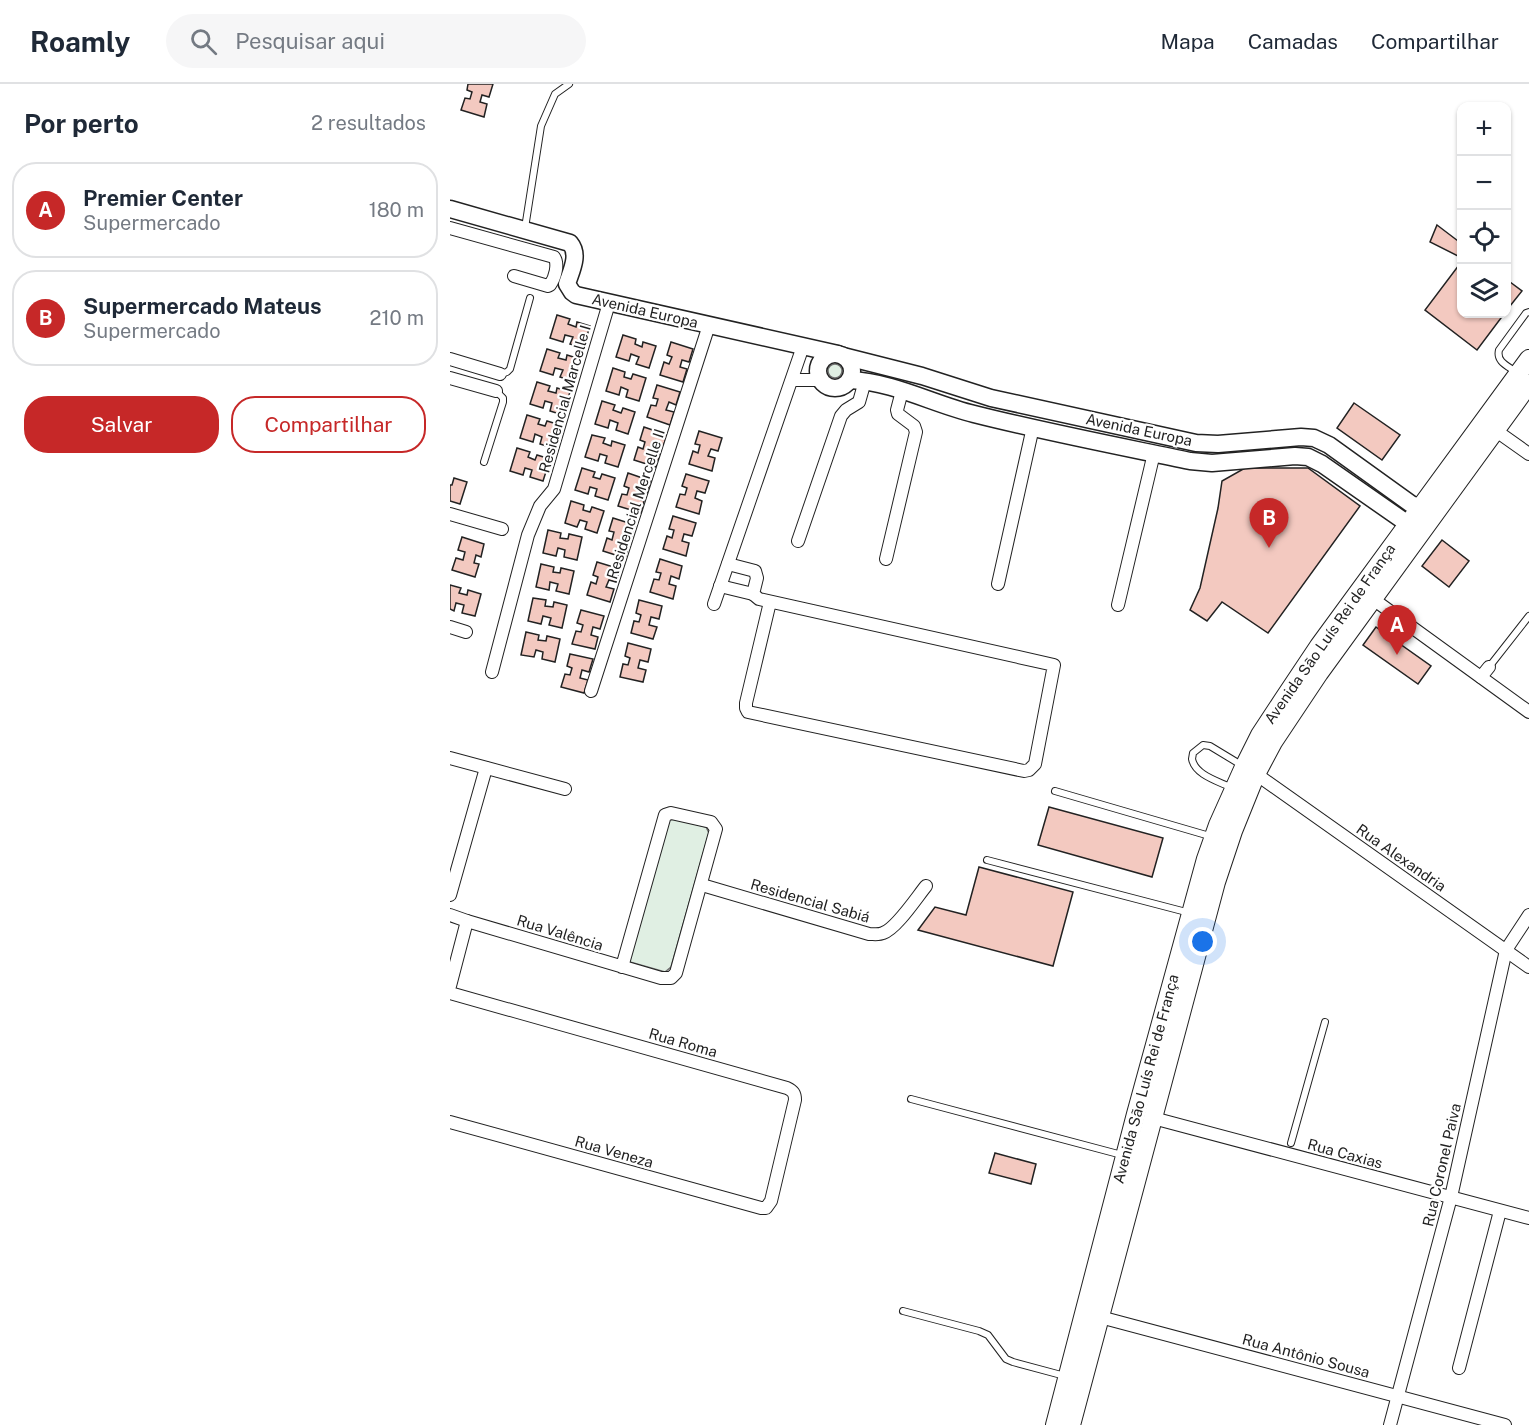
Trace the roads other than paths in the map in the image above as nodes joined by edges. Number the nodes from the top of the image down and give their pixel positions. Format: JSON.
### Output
{"nodes":[{"id":1,"x":569,"y":84,"type":"edge"},
{"id":2,"x":450,"y":209,"type":"edge"},
{"id":3,"x":450,"y":228,"type":"edge"},
{"id":4,"x":524,"y":231,"type":"junction"},
{"id":5,"x":513,"y":276,"type":"dead end"},
{"id":6,"x":530,"y":298,"type":"dead end"},
{"id":7,"x":609,"y":303,"type":"junction"},
{"id":8,"x":1529,"y":312,"type":"edge"},
{"id":9,"x":709,"y":325,"type":"junction"},
{"id":10,"x":804,"y":350,"type":"junction"},
{"id":11,"x":840,"y":355,"type":"junction"},
{"id":12,"x":450,"y":359,"type":"edge"},
{"id":13,"x":1525,"y":372,"type":"edge"},
{"id":14,"x":820,"y":373,"type":"junction"},
{"id":15,"x":500,"y":374,"type":"joint"},
{"id":16,"x":450,"y":378,"type":"edge"},
{"id":17,"x":792,"y":380,"type":"junction"},
{"id":18,"x":858,"y":380,"type":"junction"},
{"id":19,"x":496,"y":391,"type":"joint"},
{"id":20,"x":902,"y":391,"type":"junction"},
{"id":21,"x":1034,"y":427,"type":"junction"},
{"id":22,"x":1495,"y":430,"type":"junction"},
{"id":23,"x":1269,"y":440,"type":"junction"},
{"id":24,"x":1154,"y":453,"type":"junction"},
{"id":25,"x":1529,"y":454,"type":"edge"},
{"id":26,"x":1272,"y":458,"type":"junction"},
{"id":27,"x":484,"y":462,"type":"dead end"},
{"id":28,"x":1422,"y":505,"type":"junction"},
{"id":29,"x":450,"y":514,"type":"edge"},
{"id":30,"x":1416,"y":526,"type":"junction"},
{"id":31,"x":502,"y":529,"type":"dead end"},
{"id":32,"x":798,"y":541,"type":"dead end"},
{"id":33,"x":886,"y":559,"type":"dead end"},
{"id":34,"x":728,"y":564,"type":"junction"},
{"id":35,"x":998,"y":584,"type":"dead end"},
{"id":36,"x":720,"y":586,"type":"junction"},
{"id":37,"x":753,"y":594,"type":"junction"},
{"id":38,"x":1373,"y":599,"type":"junction"},
{"id":39,"x":770,"y":602,"type":"junction"},
{"id":40,"x":714,"y":604,"type":"dead end"},
{"id":41,"x":1118,"y":605,"type":"dead end"},
{"id":42,"x":1529,"y":616,"type":"edge"},
{"id":43,"x":450,"y":627,"type":"edge"},
{"id":44,"x":466,"y":632,"type":"dead end"},
{"id":45,"x":492,"y":672,"type":"dead end"},
{"id":46,"x":1485,"y":672,"type":"junction"},
{"id":47,"x":591,"y":691,"type":"dead end"},
{"id":48,"x":1529,"y":712,"type":"edge"},
{"id":49,"x":450,"y":758,"type":"edge"},
{"id":50,"x":486,"y":768,"type":"junction"},
{"id":51,"x":1250,"y":770,"type":"junction"},
{"id":52,"x":564,"y":789,"type":"dead end"},
{"id":53,"x":1234,"y":789,"type":"junction"},
{"id":54,"x":1055,"y":791,"type":"dead end"},
{"id":55,"x":1214,"y":837,"type":"junction"},
{"id":56,"x":987,"y":860,"type":"dead end"},
{"id":57,"x":702,"y":885,"type":"junction"},
{"id":58,"x":926,"y":886,"type":"dead end"},
{"id":59,"x":450,"y":895,"type":"edge"},
{"id":60,"x":1191,"y":913,"type":"junction"},
{"id":61,"x":450,"y":915,"type":"edge"},
{"id":62,"x":1529,"y":915,"type":"edge"},
{"id":63,"x":467,"y":921,"type":"junction"},
{"id":64,"x":1506,"y":950,"type":"junction"},
{"id":65,"x":622,"y":967,"type":"junction"},
{"id":66,"x":1529,"y":967,"type":"edge"},
{"id":67,"x":450,"y":986,"type":"edge"},
{"id":68,"x":450,"y":993,"type":"edge"},
{"id":69,"x":1325,"y":1022,"type":"dead end"},
{"id":70,"x":911,"y":1100,"type":"dead end"},
{"id":71,"x":1153,"y":1118,"type":"junction"},
{"id":72,"x":450,"y":1122,"type":"edge"},
{"id":73,"x":1289,"y":1149,"type":"junction"},
{"id":74,"x":1126,"y":1156,"type":"junction"},
{"id":75,"x":1451,"y":1197,"type":"junction"},
{"id":76,"x":768,"y":1205,"type":"joint"},
{"id":77,"x":1500,"y":1210,"type":"junction"},
{"id":78,"x":1529,"y":1218,"type":"edge"},
{"id":79,"x":903,"y":1311,"type":"dead end"},
{"id":80,"x":1100,"y":1317,"type":"junction"},
{"id":81,"x":1459,"y":1368,"type":"dead end"},
{"id":82,"x":1068,"y":1377,"type":"junction"},
{"id":83,"x":1398,"y":1396,"type":"junction"},
{"id":84,"x":1055,"y":1425,"type":"edge"},
{"id":85,"x":1071,"y":1425,"type":"edge"},
{"id":86,"x":1390,"y":1425,"type":"edge"},
{"id":87,"x":1505,"y":1425,"type":"edge"}],
"edges":[{"from":1,"to":4,"type":"lane"},
{"from":2,"to":4,"type":"street","name":"Avenida Europa"},
{"from":3,"to":5,"type":"street"},
{"from":4,"to":7,"type":"street","name":"Avenida Europa"},
{"from":6,"to":15,"type":"lane"},
{"from":7,"to":9,"type":"street","name":"Avenida Europa"},
{"from":7,"to":45,"type":"street","name":"Residencial Marcelle I"},
{"from":8,"to":13,"type":"lane"},
{"from":9,"to":10,"type":"street","name":"Avenida Europa"},
{"from":9,"to":47,"type":"street","name":"Residencial Mercelle II"},
{"from":10,"to":11,"type":"street","name":"Avenida Europa"},
{"from":10,"to":14,"type":"street","name":"Avenida Europa"},
{"from":10,"to":17,"type":"street"},
{"from":11,"to":14,"type":"street"},
{"from":11,"to":18,"type":"street"},
{"from":11,"to":23,"type":"street","name":"Avenida Europa"},
{"from":12,"to":15,"type":"street"},
{"from":13,"to":22,"type":"main road","name":"Avenida São Luís Rei de França"},
{"from":13,"to":28,"type":"main road","name":"Avenida São Luís Rei de França"},
{"from":14,"to":17,"type":"street"},
{"from":14,"to":18,"type":"street","name":"Avenida Europa"},
{"from":16,"to":19,"type":"street"},
{"from":17,"to":34,"type":"street"},
{"from":18,"to":20,"type":"street","name":"Avenida Europa"},
{"from":18,"to":32,"type":"street"},
{"from":19,"to":27,"type":"lane"},
{"from":20,"to":21,"type":"street","name":"Avenida Europa"},
{"from":20,"to":33,"type":"street"},
{"from":21,"to":24,"type":"street","name":"Avenida Europa"},
{"from":21,"to":35,"type":"street"},
{"from":22,"to":25,"type":"street"},
{"from":22,"to":30,"type":"main road","name":"Avenida São Luís Rei de França"},
{"from":23,"to":26,"type":"street"},
{"from":23,"to":28,"type":"street","name":"Avenida Europa"},
{"from":24,"to":26,"type":"street","name":"Avenida Europa"},
{"from":24,"to":41,"type":"street"},
{"from":26,"to":30,"type":"street","name":"Avenida Europa"},
{"from":28,"to":30,"type":"main road","name":"Avenida São Luís Rei de França"},
{"from":29,"to":31,"type":"street"},
{"from":30,"to":38,"type":"main road","name":"Avenida São Luís Rei de França"},
{"from":30,"to":51,"type":"main road","name":"Avenida São Luís Rei de França"},
{"from":34,"to":36,"type":"street"},
{"from":34,"to":37,"type":"street"},
{"from":36,"to":37,"type":"street"},
{"from":36,"to":40,"type":"street"},
{"from":37,"to":39,"type":"street"},
{"from":38,"to":46,"type":"street"},
{"from":38,"to":51,"type":"main road","name":"Avenida São Luís Rei de França"},
{"from":39,"to":39,"type":"street"},
{"from":42,"to":46,"type":"lane"},
{"from":43,"to":44,"type":"street"},
{"from":46,"to":48,"type":"street"},
{"from":49,"to":50,"type":"street"},
{"from":50,"to":52,"type":"street"},
{"from":50,"to":59,"type":"street"},
{"from":51,"to":53,"type":"main road","name":"Avenida São Luís Rei de França"},
{"from":51,"to":53,"type":"lane"},
{"from":51,"to":64,"type":"street","name":"Rua Alexandria"},
{"from":51,"to":71,"type":"main road","name":"Avenida São Luís Rei de França"},
{"from":53,"to":55,"type":"main road","name":"Avenida São Luís Rei de França"},
{"from":54,"to":55,"type":"lane"},
{"from":55,"to":60,"type":"main road","name":"Avenida São Luís Rei de França"},
{"from":56,"to":60,"type":"lane"},
{"from":57,"to":58,"type":"street","name":"Residencial Sabiá"},
{"from":57,"to":65,"type":"street","name":"Rua Valência"},
{"from":57,"to":65,"type":"street"},
{"from":60,"to":74,"type":"main road","name":"Avenida São Luís Rei de França"},
{"from":61,"to":63,"type":"street","name":"Rua Valência"},
{"from":62,"to":64,"type":"street","name":"Rua Coronel Paiva"},
{"from":63,"to":65,"type":"street","name":"Rua Valência"},
{"from":63,"to":67,"type":"street"},
{"from":64,"to":66,"type":"street","name":"Rua Alexandria"},
{"from":64,"to":75,"type":"street","name":"Rua Coronel Paiva"},
{"from":68,"to":76,"type":"street","name":"Rua Roma"},
{"from":69,"to":73,"type":"lane"},
{"from":70,"to":74,"type":"lane"},
{"from":71,"to":73,"type":"street","name":"Rua Caxias"},
{"from":71,"to":80,"type":"main road","name":"Avenida São Luís Rei de França"},
{"from":72,"to":76,"type":"street","name":"Rua Veneza"},
{"from":73,"to":75,"type":"street","name":"Rua Caxias"},
{"from":74,"to":82,"type":"main road","name":"Avenida São Luís Rei de França"},
{"from":75,"to":77,"type":"street","name":"Rua Caxias"},
{"from":75,"to":83,"type":"street","name":"Rua Coronel Paiva"},
{"from":77,"to":78,"type":"street","name":"Rua Caxias"},
{"from":77,"to":81,"type":"street"},
{"from":79,"to":82,"type":"lane"},
{"from":80,"to":83,"type":"street","name":"Rua Antônio Sousa"},
{"from":80,"to":85,"type":"main road","name":"Avenida São Luís Rei de França"},
{"from":82,"to":84,"type":"main road","name":"Avenida São Luís Rei de França"},
{"from":83,"to":86,"type":"street","name":"Rua Coronel Paiva"},
{"from":83,"to":87,"type":"street","name":"Rua Antônio Sousa"}]}
